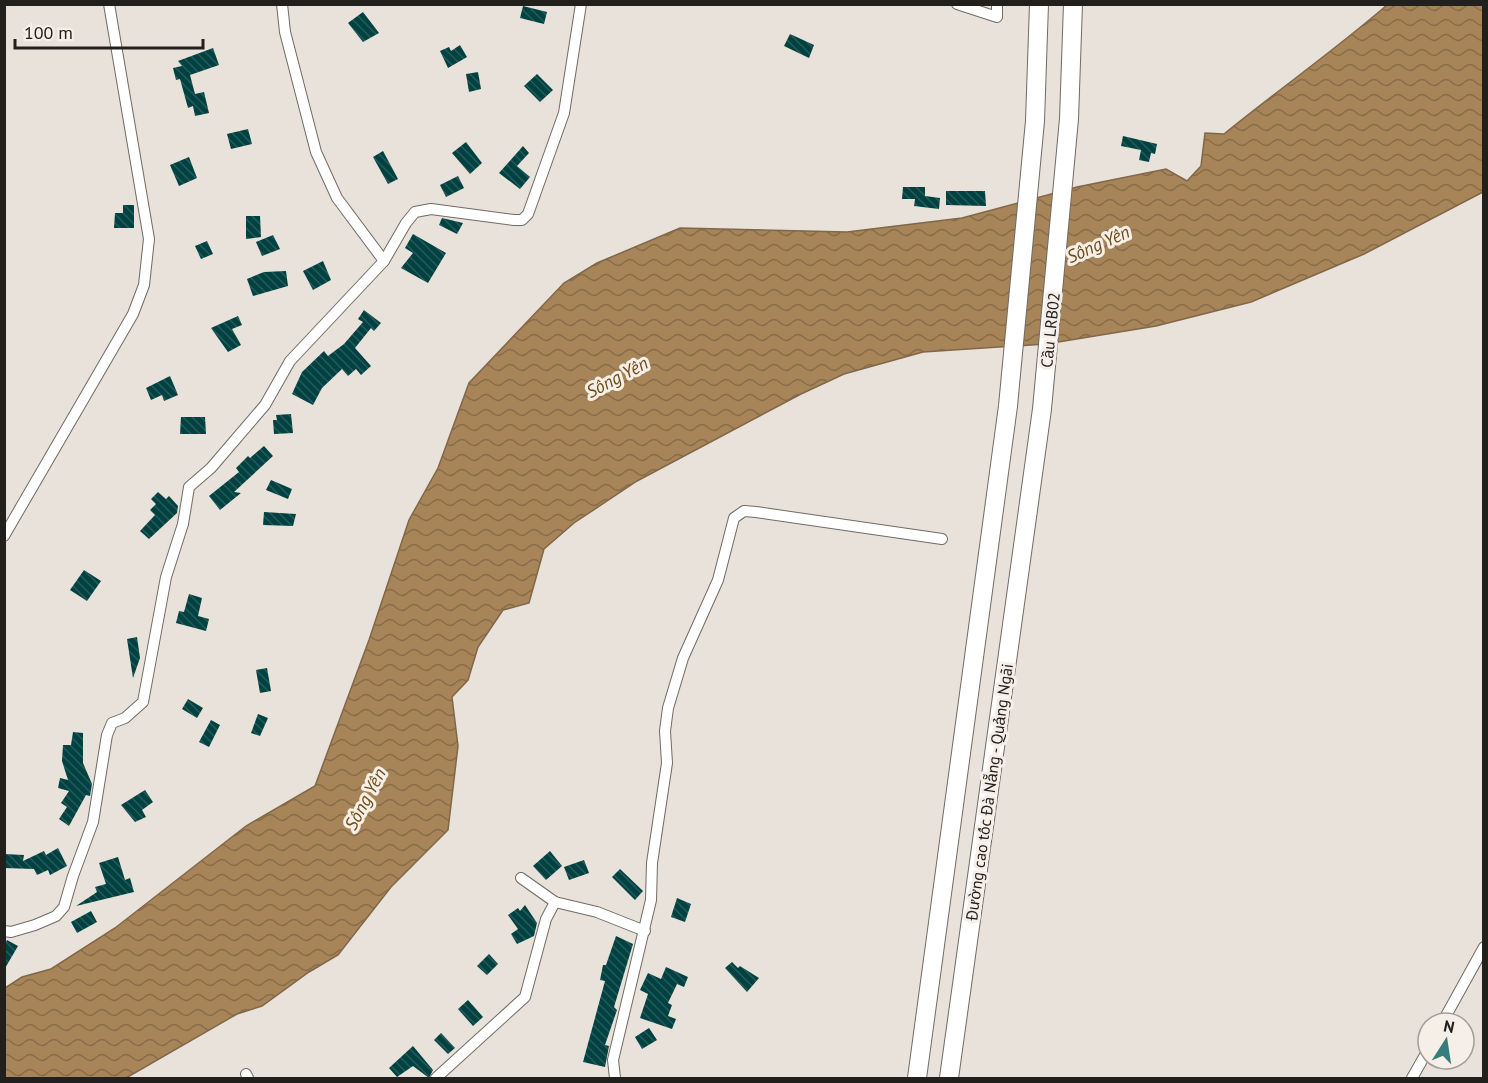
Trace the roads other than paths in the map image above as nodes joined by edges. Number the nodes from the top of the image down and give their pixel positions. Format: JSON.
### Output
{"nodes":[{"id":1,"x":109,"y":4,"type":"edge"},
{"id":2,"x":282,"y":4,"type":"edge"},
{"id":3,"x":581,"y":4,"type":"edge"},
{"id":4,"x":957,"y":4,"type":"edge"},
{"id":5,"x":997,"y":4,"type":"edge"},
{"id":6,"x":1039,"y":4,"type":"edge"},
{"id":7,"x":1073,"y":4,"type":"edge"},
{"id":8,"x":384,"y":261,"type":"junction"},
{"id":9,"x":1028,"y":505,"type":"joint"},
{"id":10,"x":994,"y":506,"type":"joint"},
{"id":11,"x":4,"y":536,"type":"edge"},
{"id":12,"x":942,"y":539,"type":"dead end"},
{"id":13,"x":521,"y":878,"type":"dead end"},
{"id":14,"x":555,"y":902,"type":"junction"},
{"id":15,"x":4,"y":931,"type":"edge"},
{"id":16,"x":645,"y":931,"type":"junction"},
{"id":17,"x":1484,"y":947,"type":"edge"},
{"id":18,"x":1449,"y":1011,"type":"edge"},
{"id":19,"x":436,"y":1078,"type":"edge"},
{"id":20,"x":615,"y":1078,"type":"edge"},
{"id":21,"x":917,"y":1078,"type":"edge"},
{"id":22,"x":949,"y":1078,"type":"edge"}],
"edges":[{"from":1,"to":11,"type":"street"},
{"from":2,"to":8,"type":"street"},
{"from":3,"to":8,"type":"street"},
{"from":4,"to":5,"type":"street"},
{"from":6,"to":10,"type":"highway","name":"Cầu LRB02"},
{"from":7,"to":9,"type":"highway","name":"Cầu LRB02"},
{"from":8,"to":15,"type":"street"},
{"from":9,"to":22,"type":"highway","name":"Đường cao tốc Đà Nẵng - Quảng Ngãi"},
{"from":10,"to":21,"type":"highway","name":"Đường cao tốc Đà Nẵng - Quảng Ngãi"},
{"from":12,"to":16,"type":"street"},
{"from":13,"to":14,"type":"street"},
{"from":14,"to":16,"type":"street"},
{"from":14,"to":19,"type":"street"},
{"from":16,"to":20,"type":"street"},
{"from":17,"to":18,"type":"street"}]}
